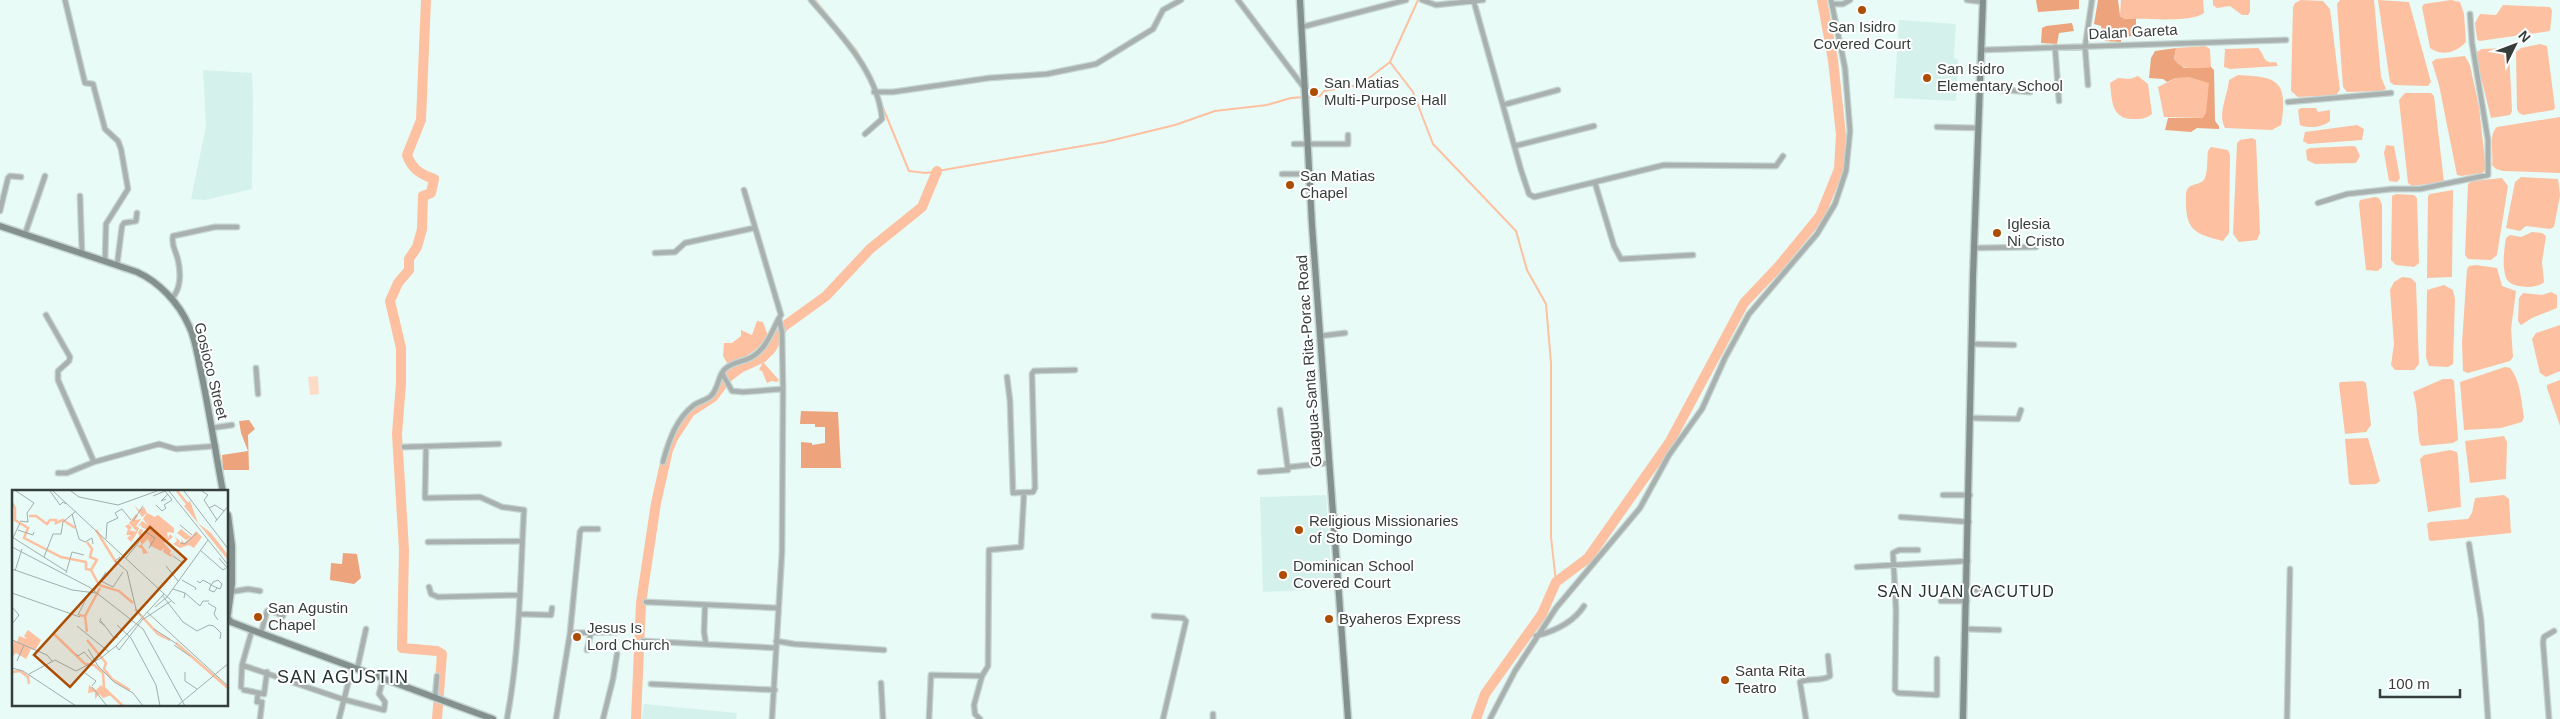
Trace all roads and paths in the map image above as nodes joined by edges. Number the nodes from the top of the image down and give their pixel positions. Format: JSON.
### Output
{"nodes":[{"id":1,"x":65,"y":0,"type":"edge"},
{"id":2,"x":811,"y":0,"type":"edge"},
{"id":3,"x":1181,"y":0,"type":"edge"},
{"id":4,"x":1238,"y":0,"type":"edge"},
{"id":5,"x":1300,"y":0,"type":"edge"},
{"id":6,"x":1406,"y":0,"type":"edge"},
{"id":7,"x":1422,"y":0,"type":"edge"},
{"id":8,"x":1483,"y":0,"type":"edge"},
{"id":9,"x":1850,"y":0,"type":"edge"},
{"id":10,"x":1967,"y":0,"type":"edge"},
{"id":11,"x":2092,"y":0,"type":"edge"},
{"id":12,"x":1983,"y":1,"type":"edge"},
{"id":13,"x":1474,"y":2,"type":"junction"},
{"id":14,"x":1831,"y":2,"type":"edge"},
{"id":15,"x":2470,"y":14,"type":"dead end"},
{"id":16,"x":1302,"y":27,"type":"junction"},
{"id":17,"x":2286,"y":40,"type":"dead end"},
{"id":18,"x":2055,"y":47,"type":"junction"},
{"id":19,"x":2085,"y":47,"type":"junction"},
{"id":20,"x":1982,"y":50,"type":"junction"},
{"id":21,"x":2088,"y":85,"type":"dead end"},
{"id":22,"x":1980,"y":88,"type":"junction"},
{"id":23,"x":1558,"y":90,"type":"dead end"},
{"id":24,"x":874,"y":92,"type":"junction"},
{"id":25,"x":2030,"y":92,"type":"dead end"},
{"id":26,"x":2391,"y":93,"type":"dead end"},
{"id":27,"x":1306,"y":94,"type":"junction"},
{"id":28,"x":2059,"y":100,"type":"dead end"},
{"id":29,"x":2288,"y":102,"type":"dead end"},
{"id":30,"x":1503,"y":105,"type":"junction"},
{"id":31,"x":1594,"y":126,"type":"dead end"},
{"id":32,"x":1937,"y":127,"type":"dead end"},
{"id":33,"x":1978,"y":128,"type":"junction"},
{"id":34,"x":865,"y":134,"type":"dead end"},
{"id":35,"x":1348,"y":135,"type":"dead end"},
{"id":36,"x":1294,"y":144,"type":"dead end"},
{"id":37,"x":1308,"y":144,"type":"junction"},
{"id":38,"x":1515,"y":146,"type":"junction"},
{"id":39,"x":1783,"y":156,"type":"dead end"},
{"id":40,"x":1282,"y":174,"type":"dead end"},
{"id":41,"x":1310,"y":174,"type":"junction"},
{"id":42,"x":45,"y":176,"type":"dead end"},
{"id":43,"x":21,"y":177,"type":"dead end"},
{"id":44,"x":1595,"y":183,"type":"junction"},
{"id":45,"x":744,"y":190,"type":"dead end"},
{"id":46,"x":80,"y":196,"type":"dead end"},
{"id":47,"x":2318,"y":203,"type":"dead end"},
{"id":48,"x":0,"y":211,"type":"edge"},
{"id":49,"x":137,"y":213,"type":"dead end"},
{"id":50,"x":0,"y":226,"type":"edge"},
{"id":51,"x":237,"y":227,"type":"dead end"},
{"id":52,"x":754,"y":228,"type":"junction"},
{"id":53,"x":25,"y":234,"type":"junction"},
{"id":54,"x":2036,"y":247,"type":"dead end"},
{"id":55,"x":1974,"y":248,"type":"junction"},
{"id":56,"x":655,"y":253,"type":"dead end"},
{"id":57,"x":82,"y":254,"type":"junction"},
{"id":58,"x":1693,"y":256,"type":"dead end"},
{"id":59,"x":105,"y":261,"type":"junction"},
{"id":60,"x":117,"y":265,"type":"junction"},
{"id":61,"x":172,"y":298,"type":"junction"},
{"id":62,"x":46,"y":315,"type":"dead end"},
{"id":63,"x":780,"y":320,"type":"junction"},
{"id":64,"x":1345,"y":334,"type":"dead end"},
{"id":65,"x":1320,"y":336,"type":"junction"},
{"id":66,"x":1973,"y":344,"type":"junction"},
{"id":67,"x":2014,"y":345,"type":"dead end"},
{"id":68,"x":256,"y":368,"type":"dead end"},
{"id":69,"x":1075,"y":370,"type":"dead end"},
{"id":70,"x":722,"y":372,"type":"junction"},
{"id":71,"x":1007,"y":377,"type":"dead end"},
{"id":72,"x":783,"y":389,"type":"junction"},
{"id":73,"x":258,"y":394,"type":"dead end"},
{"id":74,"x":1280,"y":410,"type":"dead end"},
{"id":75,"x":2021,"y":410,"type":"dead end"},
{"id":76,"x":1971,"y":418,"type":"junction"},
{"id":77,"x":232,"y":425,"type":"dead end"},
{"id":78,"x":212,"y":428,"type":"junction"},
{"id":79,"x":499,"y":444,"type":"dead end"},
{"id":80,"x":216,"y":446,"type":"junction"},
{"id":81,"x":404,"y":447,"type":"dead end"},
{"id":82,"x":426,"y":447,"type":"junction"},
{"id":83,"x":94,"y":462,"type":"junction"},
{"id":84,"x":663,"y":462,"type":"dead end"},
{"id":85,"x":1329,"y":463,"type":"junction"},
{"id":86,"x":1289,"y":467,"type":"junction"},
{"id":87,"x":1260,"y":472,"type":"dead end"},
{"id":88,"x":58,"y":473,"type":"dead end"},
{"id":89,"x":223,"y":490,"type":"edge"},
{"id":90,"x":1024,"y":493,"type":"junction"},
{"id":91,"x":1943,"y":495,"type":"dead end"},
{"id":92,"x":1970,"y":495,"type":"junction"},
{"id":93,"x":1901,"y":517,"type":"dead end"},
{"id":94,"x":229,"y":522,"type":"edge"},
{"id":95,"x":1969,"y":522,"type":"junction"},
{"id":96,"x":598,"y":529,"type":"dead end"},
{"id":97,"x":522,"y":541,"type":"junction"},
{"id":98,"x":428,"y":542,"type":"dead end"},
{"id":99,"x":2469,"y":544,"type":"dead end"},
{"id":100,"x":1918,"y":550,"type":"dead end"},
{"id":101,"x":1968,"y":561,"type":"junction"},
{"id":102,"x":1893,"y":564,"type":"junction"},
{"id":103,"x":1856,"y":567,"type":"dead end"},
{"id":104,"x":2290,"y":569,"type":"dead end"},
{"id":105,"x":430,"y":587,"type":"dead end"},
{"id":106,"x":1968,"y":589,"type":"junction"},
{"id":107,"x":260,"y":591,"type":"dead end"},
{"id":108,"x":230,"y":592,"type":"junction"},
{"id":109,"x":1998,"y":593,"type":"dead end"},
{"id":110,"x":520,"y":595,"type":"junction"},
{"id":111,"x":1941,"y":601,"type":"dead end"},
{"id":112,"x":1967,"y":601,"type":"junction"},
{"id":113,"x":646,"y":602,"type":"dead end"},
{"id":114,"x":229,"y":603,"type":"edge"},
{"id":115,"x":705,"y":605,"type":"junction"},
{"id":116,"x":1584,"y":606,"type":"dead end"},
{"id":117,"x":552,"y":608,"type":"dead end"},
{"id":118,"x":778,"y":608,"type":"junction"},
{"id":119,"x":520,"y":614,"type":"junction"},
{"id":120,"x":283,"y":616,"type":"dead end"},
{"id":121,"x":1154,"y":616,"type":"dead end"},
{"id":122,"x":229,"y":619,"type":"edge"},
{"id":123,"x":366,"y":629,"type":"dead end"},
{"id":124,"x":1966,"y":629,"type":"junction"},
{"id":125,"x":252,"y":630,"type":"junction"},
{"id":126,"x":1999,"y":630,"type":"dead end"},
{"id":127,"x":2554,"y":631,"type":"dead end"},
{"id":128,"x":570,"y":632,"type":"junction"},
{"id":129,"x":617,"y":632,"type":"dead end"},
{"id":130,"x":591,"y":633,"type":"junction"},
{"id":131,"x":261,"y":634,"type":"junction"},
{"id":132,"x":1536,"y":636,"type":"junction"},
{"id":133,"x":643,"y":641,"type":"dead end"},
{"id":134,"x":776,"y":641,"type":"junction"},
{"id":135,"x":706,"y":644,"type":"junction"},
{"id":136,"x":776,"y":648,"type":"junction"},
{"id":137,"x":587,"y":650,"type":"dead end"},
{"id":138,"x":884,"y":650,"type":"dead end"},
{"id":139,"x":617,"y":654,"type":"dead end"},
{"id":140,"x":1828,"y":656,"type":"dead end"},
{"id":141,"x":1937,"y":660,"type":"dead end"},
{"id":142,"x":242,"y":665,"type":"junction"},
{"id":143,"x":355,"y":669,"type":"junction"},
{"id":144,"x":267,"y":672,"type":"junction"},
{"id":145,"x":437,"y":676,"type":"dead end"},
{"id":146,"x":982,"y":676,"type":"junction"},
{"id":147,"x":383,"y":679,"type":"junction"},
{"id":148,"x":881,"y":683,"type":"dead end"},
{"id":149,"x":651,"y":684,"type":"dead end"},
{"id":150,"x":775,"y":690,"type":"junction"},
{"id":151,"x":258,"y":693,"type":"junction"},
{"id":152,"x":342,"y":699,"type":"junction"},
{"id":153,"x":437,"y":699,"type":"junction"},
{"id":154,"x":260,"y":719,"type":"edge"},
{"id":155,"x":339,"y":719,"type":"edge"},
{"id":156,"x":493,"y":719,"type":"edge"},
{"id":157,"x":507,"y":719,"type":"edge"},
{"id":158,"x":556,"y":719,"type":"edge"},
{"id":159,"x":603,"y":719,"type":"edge"},
{"id":160,"x":772,"y":719,"type":"edge"},
{"id":161,"x":883,"y":719,"type":"edge"},
{"id":162,"x":929,"y":719,"type":"edge"},
{"id":163,"x":980,"y":719,"type":"edge"},
{"id":164,"x":1163,"y":719,"type":"edge"},
{"id":165,"x":1348,"y":719,"type":"edge"},
{"id":166,"x":1490,"y":719,"type":"edge"},
{"id":167,"x":1806,"y":719,"type":"edge"},
{"id":168,"x":1963,"y":719,"type":"edge"},
{"id":169,"x":2287,"y":719,"type":"edge"},
{"id":170,"x":2488,"y":719,"type":"edge"},
{"id":171,"x":2549,"y":719,"type":"edge"}],
"edges":[{"from":1,"to":59,"type":"street"},
{"from":2,"to":24,"type":"street"},
{"from":3,"to":24,"type":"street"},
{"from":4,"to":27,"type":"street"},
{"from":5,"to":16,"type":"street","name":"Guagua-Santa Rita-Porac Road"},
{"from":6,"to":16,"type":"street"},
{"from":7,"to":13,"type":"street"},
{"from":8,"to":13,"type":"street"},
{"from":9,"to":14,"type":"street"},
{"from":10,"to":12,"type":"street"},
{"from":11,"to":19,"type":"street"},
{"from":12,"to":20,"type":"street"},
{"from":13,"to":30,"type":"street"},
{"from":14,"to":132,"type":"street"},
{"from":15,"to":47,"type":"street"},
{"from":16,"to":27,"type":"street","name":"Guagua-Santa Rita-Porac Road"},
{"from":17,"to":19,"type":"street","name":"Dalan Gareta"},
{"from":18,"to":19,"type":"street","name":"Dalan Gareta"},
{"from":18,"to":20,"type":"street","name":"Dalan Gareta"},
{"from":18,"to":28,"type":"street"},
{"from":19,"to":21,"type":"street"},
{"from":20,"to":22,"type":"street"},
{"from":22,"to":25,"type":"street"},
{"from":22,"to":33,"type":"street"},
{"from":23,"to":30,"type":"street"},
{"from":24,"to":34,"type":"street"},
{"from":26,"to":29,"type":"street"},
{"from":27,"to":37,"type":"street","name":"Guagua-Santa Rita-Porac Road"},
{"from":30,"to":38,"type":"street"},
{"from":31,"to":38,"type":"street"},
{"from":32,"to":33,"type":"street"},
{"from":33,"to":55,"type":"street"},
{"from":35,"to":37,"type":"street"},
{"from":36,"to":37,"type":"street"},
{"from":37,"to":41,"type":"street","name":"Guagua-Santa Rita-Porac Road"},
{"from":38,"to":44,"type":"street"},
{"from":39,"to":44,"type":"street"},
{"from":40,"to":41,"type":"street"},
{"from":41,"to":65,"type":"street","name":"Guagua-Santa Rita-Porac Road"},
{"from":42,"to":53,"type":"street"},
{"from":43,"to":48,"type":"street"},
{"from":44,"to":58,"type":"street"},
{"from":45,"to":52,"type":"street"},
{"from":46,"to":57,"type":"street"},
{"from":49,"to":60,"type":"street"},
{"from":50,"to":53,"type":"street","name":"Gosioco Street"},
{"from":51,"to":61,"type":"street"},
{"from":52,"to":56,"type":"street"},
{"from":52,"to":63,"type":"street"},
{"from":53,"to":57,"type":"street","name":"Gosioco Street"},
{"from":54,"to":55,"type":"street"},
{"from":55,"to":66,"type":"street"},
{"from":57,"to":59,"type":"street","name":"Gosioco Street"},
{"from":59,"to":60,"type":"street","name":"Gosioco Street"},
{"from":60,"to":61,"type":"street","name":"Gosioco Street"},
{"from":61,"to":78,"type":"street","name":"Gosioco Street"},
{"from":62,"to":83,"type":"street"},
{"from":63,"to":70,"type":"street"},
{"from":63,"to":72,"type":"street"},
{"from":64,"to":65,"type":"street"},
{"from":65,"to":85,"type":"street","name":"Guagua-Santa Rita-Porac Road"},
{"from":66,"to":67,"type":"street"},
{"from":66,"to":76,"type":"street"},
{"from":68,"to":73,"type":"street"},
{"from":69,"to":90,"type":"street"},
{"from":70,"to":72,"type":"street"},
{"from":70,"to":84,"type":"street"},
{"from":71,"to":90,"type":"street"},
{"from":72,"to":118,"type":"street"},
{"from":74,"to":86,"type":"street"},
{"from":75,"to":76,"type":"street"},
{"from":76,"to":92,"type":"street"},
{"from":77,"to":78,"type":"street"},
{"from":78,"to":80,"type":"street","name":"Gosioco Street"},
{"from":79,"to":82,"type":"street"},
{"from":80,"to":83,"type":"street"},
{"from":80,"to":89,"type":"street","name":"Gosioco Street"},
{"from":81,"to":82,"type":"street"},
{"from":82,"to":97,"type":"street"},
{"from":83,"to":88,"type":"street"},
{"from":85,"to":86,"type":"street"},
{"from":85,"to":165,"type":"street","name":"Guagua-Santa Rita-Porac Road"},
{"from":86,"to":87,"type":"street"},
{"from":90,"to":146,"type":"street"},
{"from":91,"to":92,"type":"street"},
{"from":92,"to":95,"type":"street"},
{"from":93,"to":95,"type":"street"},
{"from":94,"to":108,"type":"street"},
{"from":95,"to":101,"type":"street"},
{"from":96,"to":128,"type":"street"},
{"from":97,"to":98,"type":"street"},
{"from":97,"to":110,"type":"street"},
{"from":99,"to":170,"type":"street"},
{"from":100,"to":102,"type":"street"},
{"from":101,"to":102,"type":"street"},
{"from":101,"to":106,"type":"street"},
{"from":102,"to":103,"type":"street"},
{"from":102,"to":141,"type":"street"},
{"from":104,"to":169,"type":"street"},
{"from":105,"to":110,"type":"street"},
{"from":106,"to":109,"type":"street"},
{"from":106,"to":112,"type":"street"},
{"from":107,"to":108,"type":"street"},
{"from":108,"to":114,"type":"street"},
{"from":110,"to":119,"type":"street"},
{"from":111,"to":112,"type":"street"},
{"from":112,"to":124,"type":"street"},
{"from":113,"to":115,"type":"street"},
{"from":115,"to":118,"type":"street"},
{"from":115,"to":135,"type":"street"},
{"from":116,"to":132,"type":"street"},
{"from":117,"to":119,"type":"street"},
{"from":118,"to":134,"type":"street"},
{"from":119,"to":157,"type":"street"},
{"from":120,"to":131,"type":"street"},
{"from":121,"to":164,"type":"street"},
{"from":122,"to":125,"type":"street"},
{"from":123,"to":143,"type":"street"},
{"from":124,"to":126,"type":"street"},
{"from":124,"to":168,"type":"street"},
{"from":125,"to":131,"type":"street"},
{"from":125,"to":142,"type":"street"},
{"from":127,"to":171,"type":"street"},
{"from":128,"to":130,"type":"street"},
{"from":128,"to":158,"type":"street"},
{"from":129,"to":130,"type":"street"},
{"from":130,"to":137,"type":"street"},
{"from":131,"to":143,"type":"street"},
{"from":132,"to":166,"type":"street"},
{"from":133,"to":135,"type":"street"},
{"from":134,"to":136,"type":"street"},
{"from":134,"to":138,"type":"street"},
{"from":135,"to":136,"type":"street"},
{"from":136,"to":150,"type":"street"},
{"from":139,"to":159,"type":"street"},
{"from":140,"to":167,"type":"street"},
{"from":142,"to":144,"type":"street"},
{"from":142,"to":151,"type":"street"},
{"from":143,"to":147,"type":"street"},
{"from":143,"to":152,"type":"street"},
{"from":144,"to":151,"type":"street"},
{"from":144,"to":152,"type":"street"},
{"from":145,"to":153,"type":"street"},
{"from":146,"to":162,"type":"street"},
{"from":146,"to":163,"type":"street"},
{"from":147,"to":152,"type":"street"},
{"from":147,"to":153,"type":"street"},
{"from":148,"to":161,"type":"street"},
{"from":149,"to":150,"type":"street"},
{"from":150,"to":160,"type":"street"},
{"from":151,"to":154,"type":"street"},
{"from":152,"to":155,"type":"street"},
{"from":153,"to":156,"type":"street"}]}
